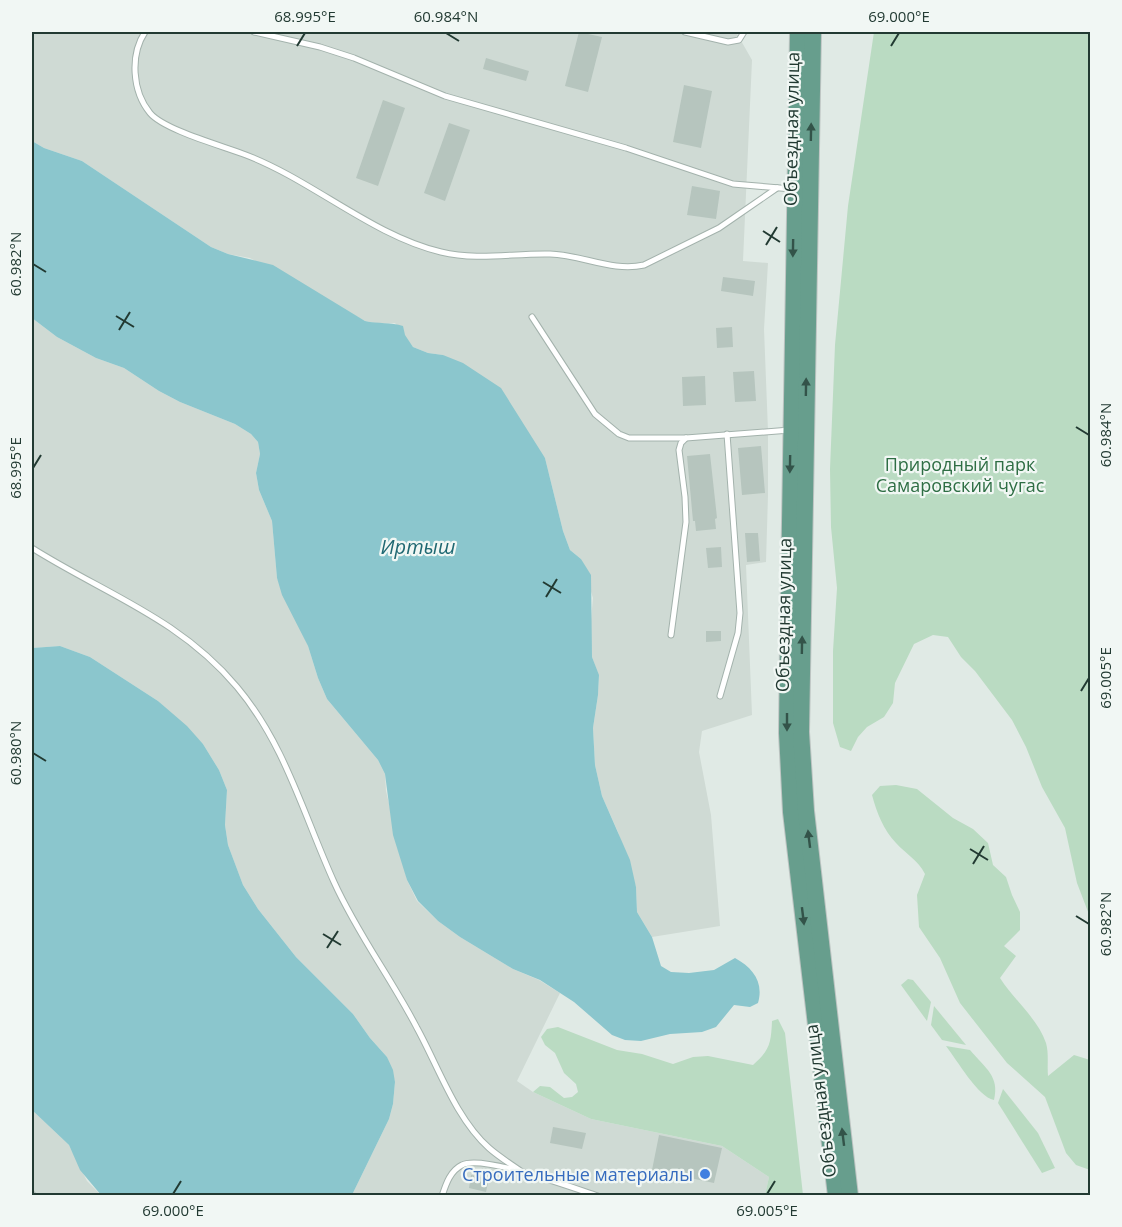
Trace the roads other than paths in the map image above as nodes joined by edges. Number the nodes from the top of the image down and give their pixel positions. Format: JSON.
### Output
{"nodes":[{"id":1,"x":145,"y":32,"type":"edge"},
{"id":2,"x":254,"y":32,"type":"edge"},
{"id":3,"x":685,"y":32,"type":"edge"},
{"id":4,"x":744,"y":32,"type":"edge"},
{"id":5,"x":798,"y":32,"type":"edge"},
{"id":6,"x":813,"y":32,"type":"edge"},
{"id":7,"x":777,"y":188,"type":"junction"},
{"id":8,"x":802,"y":190,"type":"junction"},
{"id":9,"x":532,"y":317,"type":"dead end"},
{"id":10,"x":798,"y":430,"type":"junction"},
{"id":11,"x":727,"y":434,"type":"junction"},
{"id":12,"x":686,"y":438,"type":"junction"},
{"id":13,"x":32,"y":548,"type":"edge"},
{"id":14,"x":671,"y":635,"type":"dead end"},
{"id":15,"x":720,"y":696,"type":"dead end"},
{"id":16,"x":522,"y":1172,"type":"junction"},
{"id":17,"x":442,"y":1196,"type":"edge"},
{"id":18,"x":598,"y":1196,"type":"edge"},
{"id":19,"x":836,"y":1196,"type":"edge"},
{"id":20,"x":850,"y":1196,"type":"edge"}],
"edges":[{"from":1,"to":7,"type":"lane"},
{"from":2,"to":7,"type":"lane"},
{"from":3,"to":4,"type":"lane"},
{"from":5,"to":8,"type":"main road","name":"Объездная улица"},
{"from":8,"to":6,"type":"main road","name":"Объездная улица","one_way":true},
{"from":7,"to":8,"type":"lane"},
{"from":8,"to":10,"type":"main road","name":"Объездная улица"},
{"from":9,"to":12,"type":"lane"},
{"from":10,"to":11,"type":"lane"},
{"from":10,"to":19,"type":"main road","name":"Объездная улица","one_way":true},
{"from":20,"to":10,"type":"main road","name":"Объездная улица","one_way":true},
{"from":11,"to":12,"type":"lane"},
{"from":11,"to":15,"type":"lane"},
{"from":12,"to":14,"type":"lane"},
{"from":13,"to":16,"type":"lane"},
{"from":16,"to":17,"type":"lane"},
{"from":16,"to":18,"type":"lane"}]}
